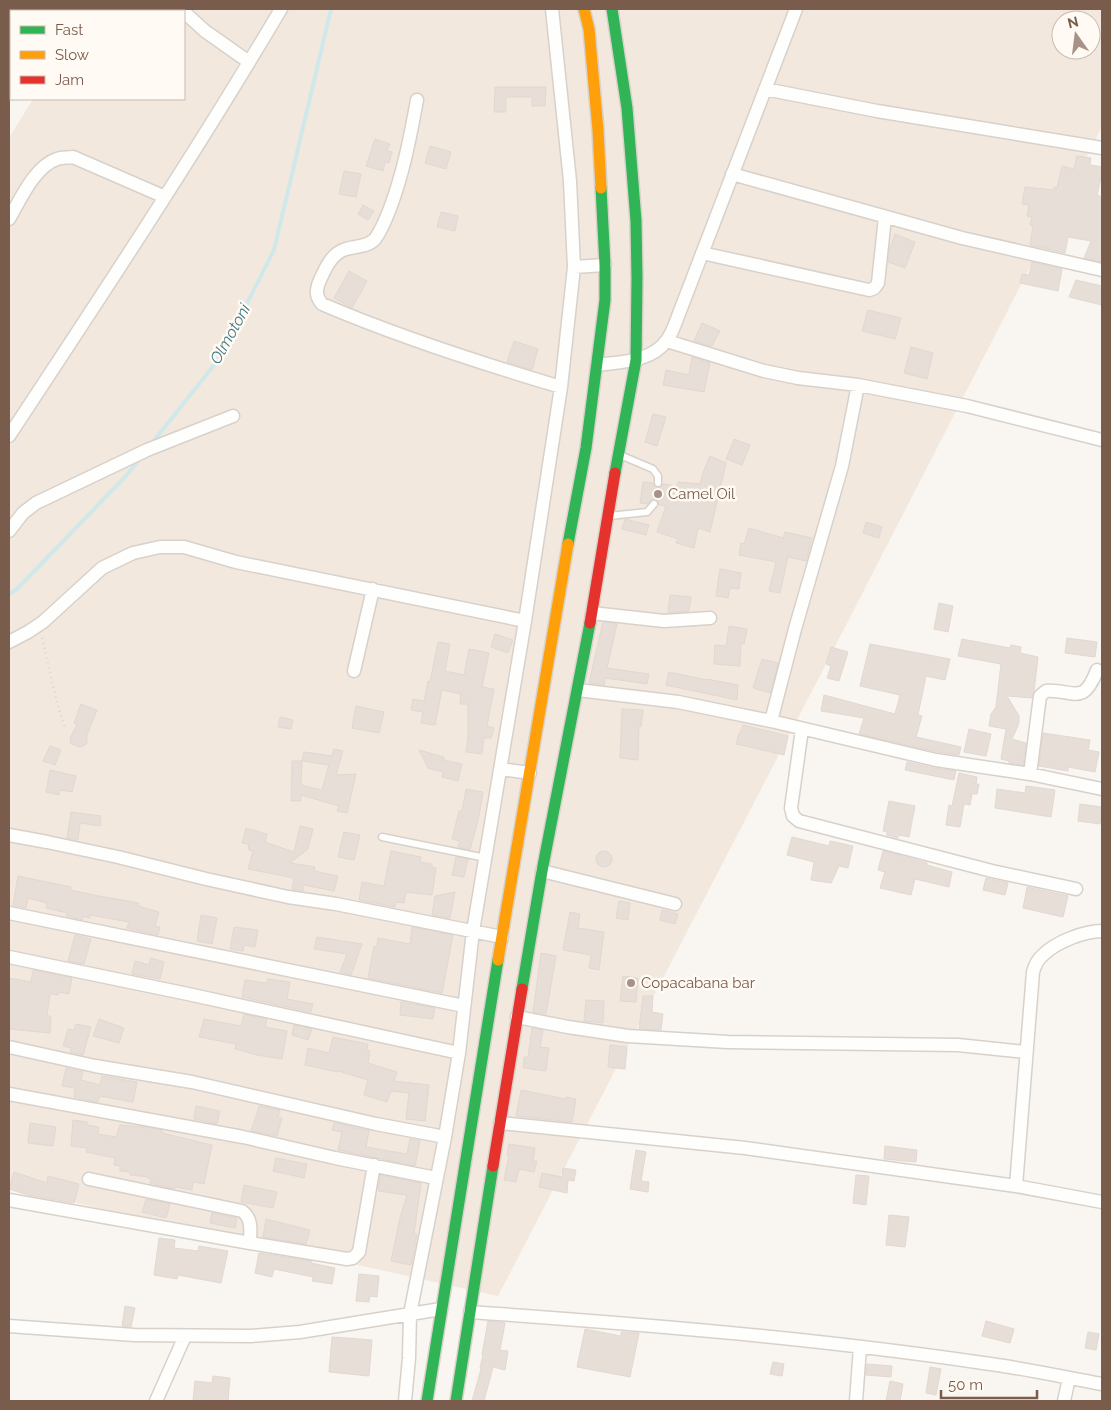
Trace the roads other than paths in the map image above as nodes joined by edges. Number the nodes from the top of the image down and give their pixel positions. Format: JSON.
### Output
{"nodes":[{"id":1,"x":281,"y":9,"type":"edge"},
{"id":2,"x":552,"y":9,"type":"edge"},
{"id":3,"x":584,"y":9,"type":"edge"},
{"id":4,"x":612,"y":9,"type":"edge"},
{"id":5,"x":796,"y":9,"type":"edge"},
{"id":6,"x":185,"y":14,"type":"edge"},
{"id":7,"x":249,"y":62,"type":"junction"},
{"id":8,"x":765,"y":89,"type":"junction"},
{"id":9,"x":417,"y":100,"type":"dead end"},
{"id":10,"x":1102,"y":148,"type":"edge"},
{"id":11,"x":732,"y":174,"type":"junction"},
{"id":12,"x":165,"y":197,"type":"junction"},
{"id":13,"x":885,"y":216,"type":"junction"},
{"id":14,"x":9,"y":219,"type":"edge"},
{"id":15,"x":702,"y":253,"type":"junction"},
{"id":16,"x":605,"y":265,"type":"junction"},
{"id":17,"x":574,"y":267,"type":"junction"},
{"id":18,"x":1102,"y":270,"type":"edge"},
{"id":19,"x":667,"y":341,"type":"junction"},
{"id":20,"x":636,"y":360,"type":"junction"},
{"id":21,"x":598,"y":365,"type":"junction"},
{"id":22,"x":858,"y":385,"type":"junction"},
{"id":23,"x":561,"y":387,"type":"junction"},
{"id":24,"x":233,"y":416,"type":"dead end"},
{"id":25,"x":9,"y":436,"type":"edge"},
{"id":26,"x":1102,"y":440,"type":"edge"},
{"id":27,"x":618,"y":454,"type":"junction"},
{"id":28,"x":658,"y":484,"type":"dead end"},
{"id":29,"x":654,"y":504,"type":"dead end"},
{"id":30,"x":608,"y":516,"type":"junction"},
{"id":31,"x":9,"y":531,"type":"edge"},
{"id":32,"x":372,"y":589,"type":"junction"},
{"id":33,"x":592,"y":614,"type":"junction"},
{"id":34,"x":710,"y":618,"type":"dead end"},
{"id":35,"x":525,"y":621,"type":"junction"},
{"id":36,"x":9,"y":642,"type":"edge"},
{"id":37,"x":1097,"y":670,"type":"dead end"},
{"id":38,"x":354,"y":671,"type":"dead end"},
{"id":39,"x":578,"y":690,"type":"junction"},
{"id":40,"x":771,"y":722,"type":"junction"},
{"id":41,"x":802,"y":729,"type":"junction"},
{"id":42,"x":501,"y":768,"type":"junction"},
{"id":43,"x":530,"y":773,"type":"junction"},
{"id":44,"x":1030,"y":774,"type":"junction"},
{"id":45,"x":1102,"y":789,"type":"edge"},
{"id":46,"x":9,"y":835,"type":"edge"},
{"id":47,"x":382,"y":837,"type":"dead end"},
{"id":48,"x":486,"y":858,"type":"junction"},
{"id":49,"x":542,"y":872,"type":"junction"},
{"id":50,"x":1076,"y":889,"type":"dead end"},
{"id":51,"x":676,"y":904,"type":"dead end"},
{"id":52,"x":9,"y":913,"type":"edge"},
{"id":53,"x":474,"y":931,"type":"junction"},
{"id":54,"x":1102,"y":931,"type":"edge"},
{"id":55,"x":502,"y":937,"type":"junction"},
{"id":56,"x":9,"y":956,"type":"edge"},
{"id":57,"x":464,"y":1006,"type":"junction"},
{"id":58,"x":517,"y":1017,"type":"junction"},
{"id":59,"x":9,"y":1047,"type":"edge"},
{"id":60,"x":459,"y":1052,"type":"junction"},
{"id":61,"x":1026,"y":1052,"type":"junction"},
{"id":62,"x":9,"y":1094,"type":"edge"},
{"id":63,"x":500,"y":1123,"type":"junction"},
{"id":64,"x":445,"y":1137,"type":"junction"},
{"id":65,"x":374,"y":1166,"type":"junction"},
{"id":66,"x":436,"y":1178,"type":"junction"},
{"id":67,"x":89,"y":1179,"type":"dead end"},
{"id":68,"x":1016,"y":1186,"type":"junction"},
{"id":69,"x":9,"y":1200,"type":"edge"},
{"id":70,"x":1102,"y":1202,"type":"edge"},
{"id":71,"x":250,"y":1243,"type":"junction"},
{"id":72,"x":441,"y":1309,"type":"junction"},
{"id":73,"x":470,"y":1312,"type":"junction"},
{"id":74,"x":410,"y":1314,"type":"junction"},
{"id":75,"x":9,"y":1326,"type":"edge"},
{"id":76,"x":185,"y":1336,"type":"junction"},
{"id":77,"x":860,"y":1347,"type":"junction"},
{"id":78,"x":1069,"y":1378,"type":"junction"},
{"id":79,"x":1102,"y":1384,"type":"edge"},
{"id":80,"x":156,"y":1401,"type":"edge"},
{"id":81,"x":405,"y":1401,"type":"edge"},
{"id":82,"x":427,"y":1401,"type":"edge"},
{"id":83,"x":456,"y":1401,"type":"edge"},
{"id":84,"x":856,"y":1401,"type":"edge"},
{"id":85,"x":1064,"y":1401,"type":"edge"}],
"edges":[{"from":1,"to":7,"type":"street"},
{"from":2,"to":17,"type":"street"},
{"from":3,"to":16,"type":"main road"},
{"from":4,"to":20,"type":"main road"},
{"from":5,"to":8,"type":"street"},
{"from":6,"to":7,"type":"street"},
{"from":7,"to":12,"type":"street"},
{"from":8,"to":10,"type":"street"},
{"from":8,"to":11,"type":"street"},
{"from":9,"to":23,"type":"street"},
{"from":11,"to":13,"type":"street"},
{"from":11,"to":15,"type":"street"},
{"from":12,"to":14,"type":"street"},
{"from":12,"to":25,"type":"street"},
{"from":13,"to":15,"type":"street"},
{"from":13,"to":18,"type":"street"},
{"from":15,"to":19,"type":"street"},
{"from":16,"to":17,"type":"street"},
{"from":16,"to":21,"type":"main road"},
{"from":17,"to":23,"type":"street"},
{"from":19,"to":20,"type":"street"},
{"from":19,"to":22,"type":"street"},
{"from":20,"to":21,"type":"street"},
{"from":20,"to":27,"type":"main road"},
{"from":21,"to":43,"type":"main road"},
{"from":22,"to":26,"type":"street"},
{"from":22,"to":40,"type":"street"},
{"from":23,"to":35,"type":"street"},
{"from":24,"to":31,"type":"street"},
{"from":27,"to":28,"type":"lane"},
{"from":27,"to":30,"type":"main road"},
{"from":29,"to":30,"type":"lane"},
{"from":30,"to":33,"type":"main road"},
{"from":32,"to":35,"type":"street"},
{"from":32,"to":36,"type":"street"},
{"from":32,"to":38,"type":"street"},
{"from":33,"to":34,"type":"street"},
{"from":33,"to":39,"type":"main road"},
{"from":35,"to":42,"type":"street"},
{"from":37,"to":44,"type":"street"},
{"from":39,"to":40,"type":"street"},
{"from":39,"to":49,"type":"main road"},
{"from":40,"to":41,"type":"street"},
{"from":41,"to":44,"type":"street"},
{"from":41,"to":50,"type":"street"},
{"from":42,"to":43,"type":"street"},
{"from":42,"to":48,"type":"street"},
{"from":43,"to":55,"type":"main road"},
{"from":44,"to":45,"type":"street"},
{"from":46,"to":53,"type":"street"},
{"from":47,"to":48,"type":"lane"},
{"from":48,"to":53,"type":"street"},
{"from":49,"to":51,"type":"street"},
{"from":49,"to":58,"type":"main road"},
{"from":52,"to":57,"type":"street"},
{"from":53,"to":55,"type":"street"},
{"from":53,"to":57,"type":"street"},
{"from":54,"to":61,"type":"street"},
{"from":55,"to":72,"type":"main road"},
{"from":56,"to":60,"type":"street"},
{"from":57,"to":60,"type":"street"},
{"from":58,"to":61,"type":"street"},
{"from":58,"to":63,"type":"main road"},
{"from":59,"to":64,"type":"street"},
{"from":60,"to":64,"type":"street"},
{"from":61,"to":68,"type":"street"},
{"from":62,"to":65,"type":"street"},
{"from":63,"to":68,"type":"street"},
{"from":63,"to":73,"type":"main road"},
{"from":64,"to":66,"type":"street"},
{"from":65,"to":66,"type":"street"},
{"from":65,"to":71,"type":"street"},
{"from":66,"to":74,"type":"street"},
{"from":67,"to":71,"type":"street"},
{"from":68,"to":70,"type":"street"},
{"from":69,"to":71,"type":"street"},
{"from":72,"to":74,"type":"street"},
{"from":72,"to":82,"type":"main road"},
{"from":73,"to":77,"type":"street"},
{"from":73,"to":83,"type":"main road"},
{"from":74,"to":76,"type":"street"},
{"from":74,"to":81,"type":"street"},
{"from":75,"to":76,"type":"street"},
{"from":76,"to":80,"type":"street"},
{"from":77,"to":78,"type":"street"},
{"from":77,"to":84,"type":"street"},
{"from":78,"to":79,"type":"street"},
{"from":78,"to":85,"type":"street"}]}
